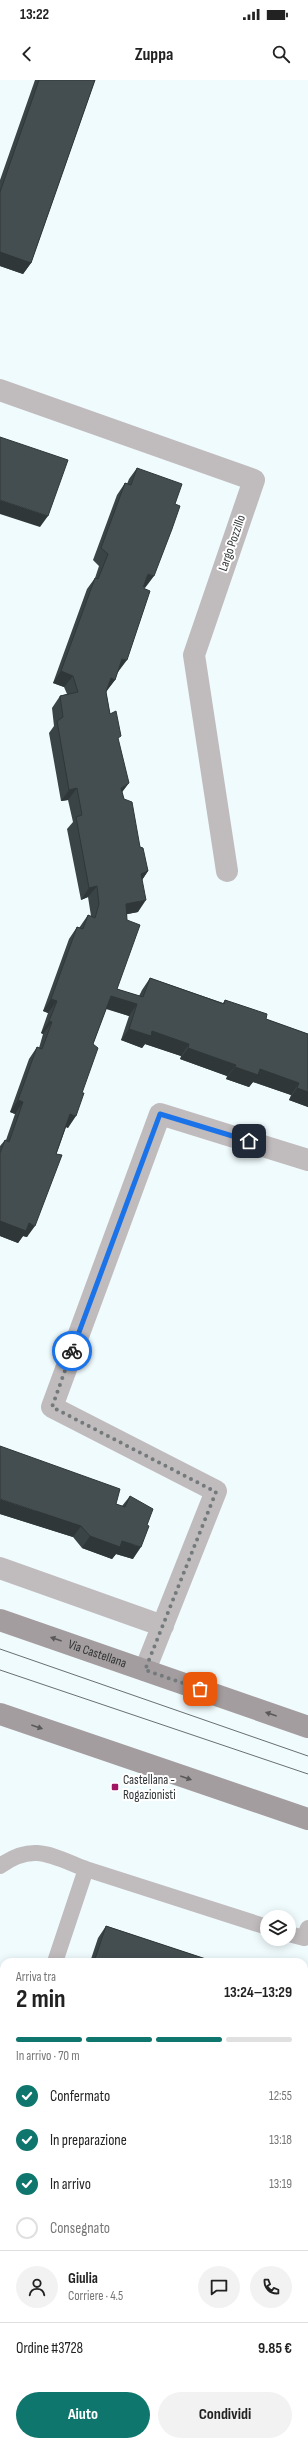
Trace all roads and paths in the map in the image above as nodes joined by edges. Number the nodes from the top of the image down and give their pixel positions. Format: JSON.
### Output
{"nodes":[{"id":1,"x":0,"y":390,"type":"edge"},
{"id":2,"x":227,"y":871,"type":"dead end"},
{"id":3,"x":308,"y":1160,"type":"edge"},
{"id":4,"x":0,"y":1568,"type":"edge"},
{"id":5,"x":0,"y":1620,"type":"edge"},
{"id":6,"x":163,"y":1626,"type":"junction"},
{"id":7,"x":145,"y":1670,"type":"junction"},
{"id":8,"x":0,"y":1714,"type":"edge"},
{"id":9,"x":308,"y":1727,"type":"edge"},
{"id":10,"x":308,"y":1819,"type":"edge"},
{"id":11,"x":0,"y":1866,"type":"edge"},
{"id":12,"x":86,"y":1869,"type":"junction"},
{"id":13,"x":260,"y":1924,"type":"edge"},
{"id":14,"x":308,"y":1928,"type":"edge"},
{"id":15,"x":296,"y":1936,"type":"edge"},
{"id":16,"x":57,"y":1958,"type":"edge"}],
"edges":[{"from":1,"to":2,"type":"street","name":"Largo Pozzillo"},
{"from":3,"to":6,"type":"street"},
{"from":4,"to":6,"type":"street"},
{"from":7,"to":5,"type":"main road","name":"Via Castellana","one_way":true},
{"from":6,"to":7,"type":"street"},
{"from":9,"to":7,"type":"main road","name":"Via Castellana","one_way":true},
{"from":8,"to":10,"type":"main road","one_way":true},
{"from":11,"to":12,"type":"lane"},
{"from":12,"to":13,"type":"lane"},
{"from":12,"to":16,"type":"lane"},
{"from":14,"to":15,"type":"lane"}]}
